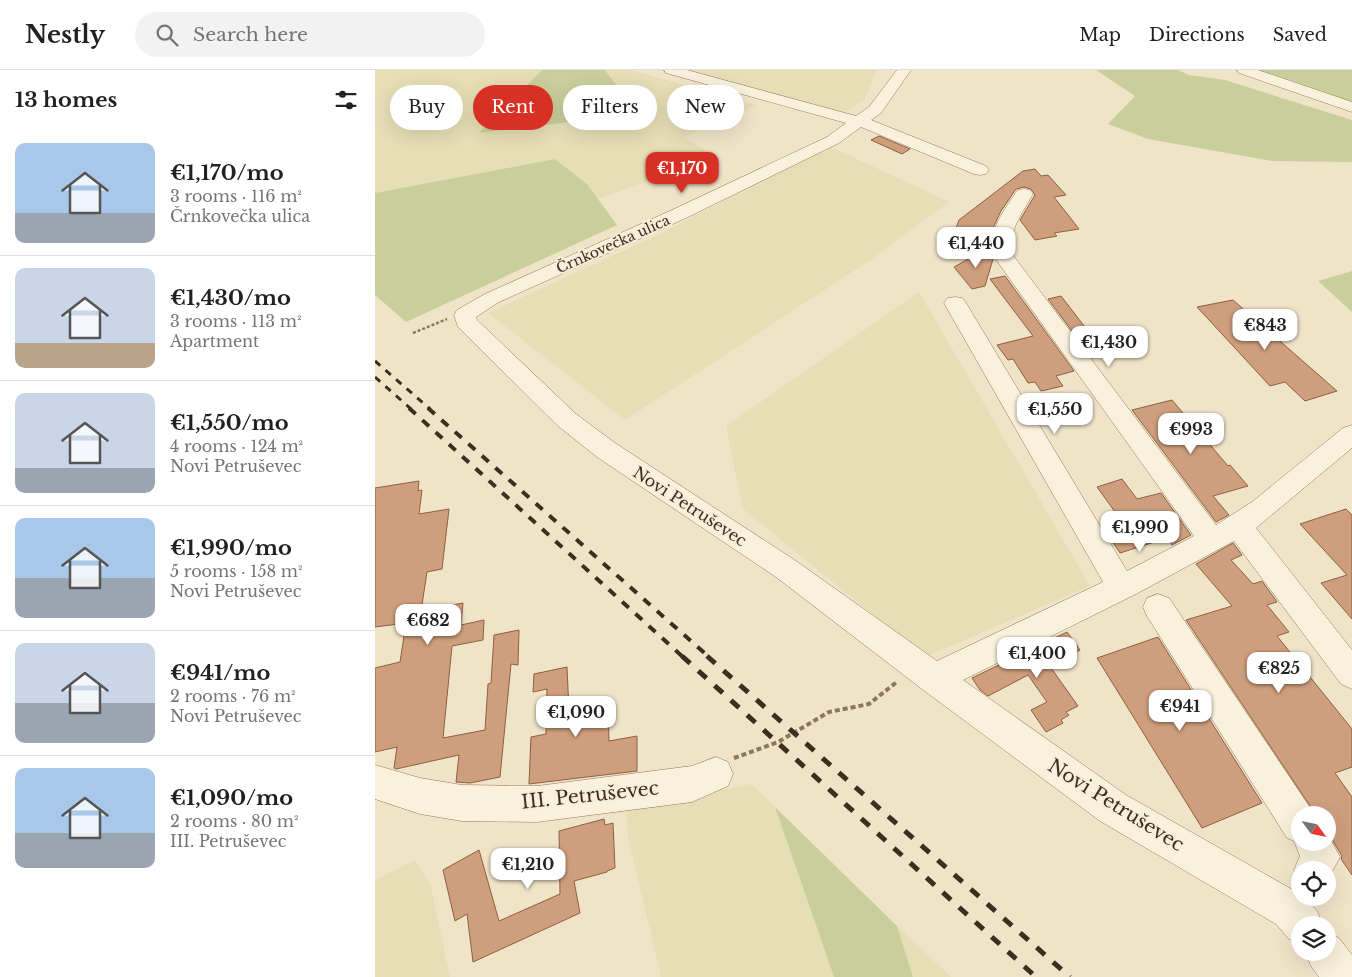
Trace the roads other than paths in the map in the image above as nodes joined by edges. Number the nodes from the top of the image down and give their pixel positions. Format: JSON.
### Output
{"nodes":[{"id":1,"x":671,"y":70,"type":"edge"},
{"id":2,"x":904,"y":70,"type":"edge"},
{"id":3,"x":1244,"y":70,"type":"edge"},
{"id":4,"x":1352,"y":107,"type":"edge"},
{"id":5,"x":860,"y":122,"type":"junction"},
{"id":6,"x":980,"y":170,"type":"dead end"},
{"id":7,"x":1024,"y":194,"type":"dead end"},
{"id":8,"x":955,"y":303,"type":"dead end"},
{"id":9,"x":465,"y":315,"type":"joint"},
{"id":10,"x":1352,"y":434,"type":"edge"},
{"id":11,"x":1238,"y":526,"type":"junction"},
{"id":12,"x":1212,"y":540,"type":"junction"},
{"id":13,"x":1121,"y":587,"type":"junction"},
{"id":14,"x":1158,"y":606,"type":"dead end"},
{"id":15,"x":925,"y":673,"type":"junction"},
{"id":16,"x":1352,"y":674,"type":"edge"},
{"id":17,"x":716,"y":774,"type":"road end"},
{"id":18,"x":375,"y":782,"type":"edge"},
{"id":19,"x":1291,"y":811,"type":"edge"},
{"id":20,"x":1297,"y":909,"type":"edge"},
{"id":21,"x":1331,"y":961,"type":"edge"},
{"id":22,"x":1343,"y":977,"type":"edge"}],
"edges":[{"from":1,"to":5,"type":"street"},
{"from":2,"to":5,"type":"street","name":"Črnkovečka ulica"},
{"from":3,"to":4,"type":"street"},
{"from":5,"to":6,"type":"street"},
{"from":5,"to":9,"type":"street","name":"Črnkovečka ulica"},
{"from":7,"to":12,"type":"street"},
{"from":8,"to":13,"type":"street"},
{"from":9,"to":15,"type":"street","name":"Novi Petruševec"},
{"from":10,"to":11,"type":"street"},
{"from":11,"to":12,"type":"street"},
{"from":11,"to":16,"type":"street"},
{"from":12,"to":13,"type":"street"},
{"from":13,"to":15,"type":"street"},
{"from":14,"to":19,"type":"street"},
{"from":15,"to":20,"type":"street","name":"Novi Petruševec"},
{"from":17,"to":18,"type":"street","name":"III. Petruševec"},
{"from":21,"to":22,"type":"street"}]}
